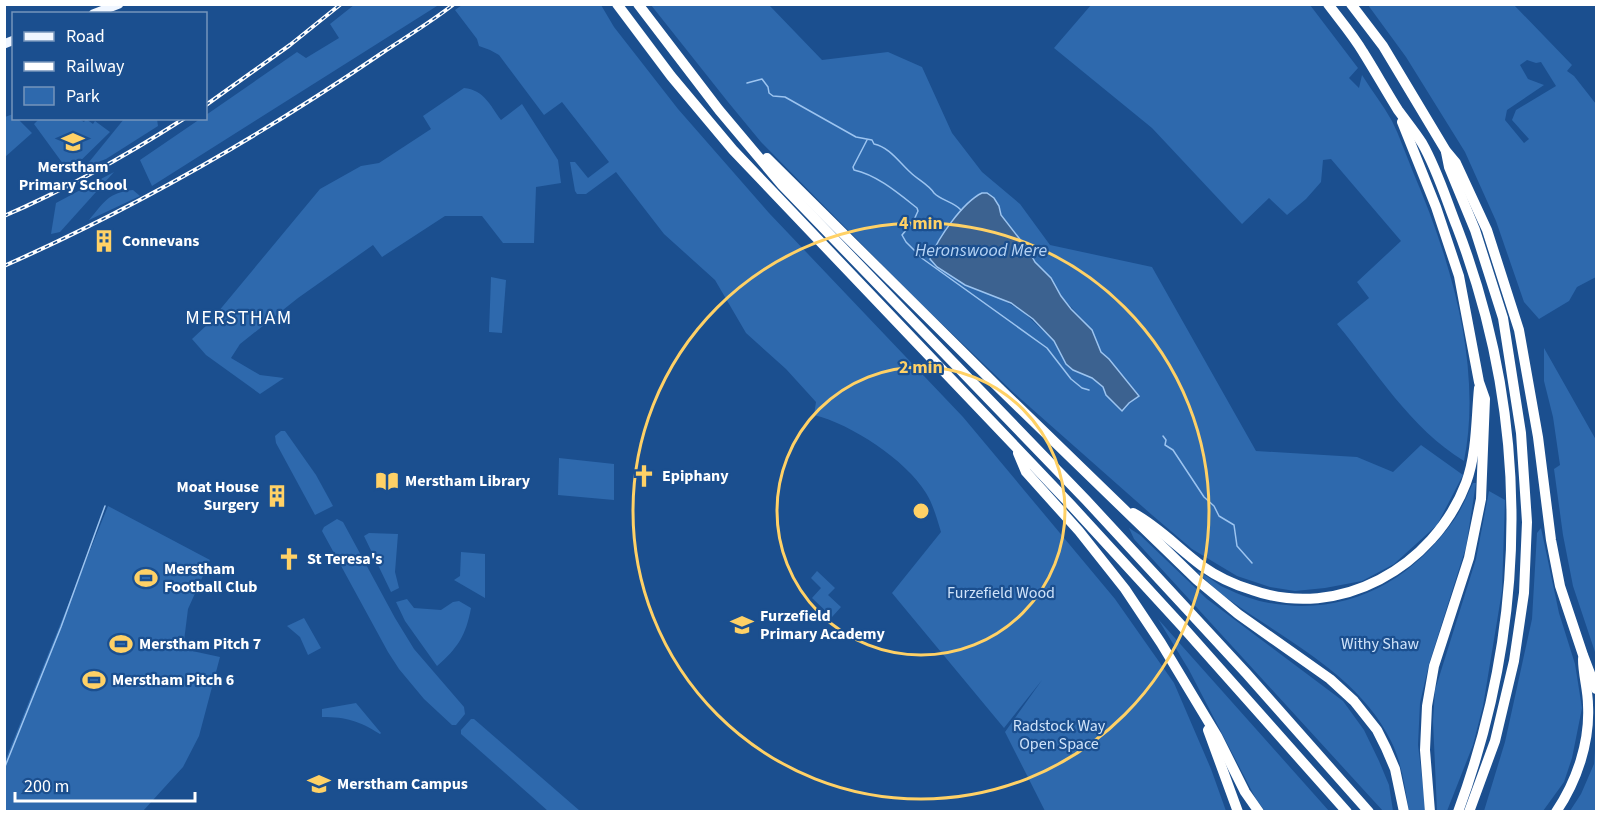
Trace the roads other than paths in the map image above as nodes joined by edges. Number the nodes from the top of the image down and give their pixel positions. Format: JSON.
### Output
{"nodes":[{"id":1,"x":119,"y":4,"type":"edge"},
{"id":2,"x":617,"y":4,"type":"edge"},
{"id":3,"x":638,"y":4,"type":"edge"},
{"id":4,"x":1328,"y":4,"type":"edge"},
{"id":5,"x":1351,"y":4,"type":"edge"},
{"id":6,"x":98,"y":12,"type":"edge"},
{"id":7,"x":1399,"y":111,"type":"junction"},
{"id":8,"x":739,"y":135,"type":"junction"},
{"id":9,"x":1446,"y":152,"type":"junction"},
{"id":10,"x":1479,"y":382,"type":"junction"},
{"id":11,"x":1014,"y":444,"type":"junction"},
{"id":12,"x":1120,"y":506,"type":"junction"},
{"id":13,"x":1583,"y":656,"type":"junction"},
{"id":14,"x":1596,"y":689,"type":"edge"},
{"id":15,"x":1205,"y":718,"type":"junction"},
{"id":16,"x":1473,"y":787,"type":"junction"},
{"id":17,"x":1238,"y":812,"type":"edge"},
{"id":18,"x":1259,"y":812,"type":"edge"},
{"id":19,"x":1347,"y":812,"type":"edge"},
{"id":20,"x":1369,"y":812,"type":"edge"},
{"id":21,"x":1404,"y":812,"type":"edge"},
{"id":22,"x":1431,"y":812,"type":"edge"},
{"id":23,"x":1458,"y":812,"type":"edge"},
{"id":24,"x":1469,"y":812,"type":"edge"},
{"id":25,"x":1556,"y":812,"type":"edge"}],
"edges":[{"from":1,"to":6,"type":"main road"},
{"from":2,"to":11,"type":"highway"},
{"from":3,"to":8,"type":"highway"},
{"from":4,"to":7,"type":"highway"},
{"from":5,"to":9,"type":"highway"},
{"from":7,"to":10,"type":"highway"},
{"from":7,"to":16,"type":"highway"},
{"from":8,"to":12,"type":"highway"},
{"from":8,"to":20,"type":"highway"},
{"from":9,"to":13,"type":"highway"},
{"from":9,"to":16,"type":"highway"},
{"from":10,"to":12,"type":"highway"},
{"from":10,"to":22,"type":"highway"},
{"from":11,"to":15,"type":"highway"},
{"from":11,"to":19,"type":"highway"},
{"from":12,"to":21,"type":"highway"},
{"from":13,"to":14,"type":"highway"},
{"from":13,"to":25,"type":"highway"},
{"from":15,"to":17,"type":"highway"},
{"from":15,"to":18,"type":"highway"},
{"from":16,"to":23,"type":"highway"},
{"from":16,"to":24,"type":"highway"}]}
